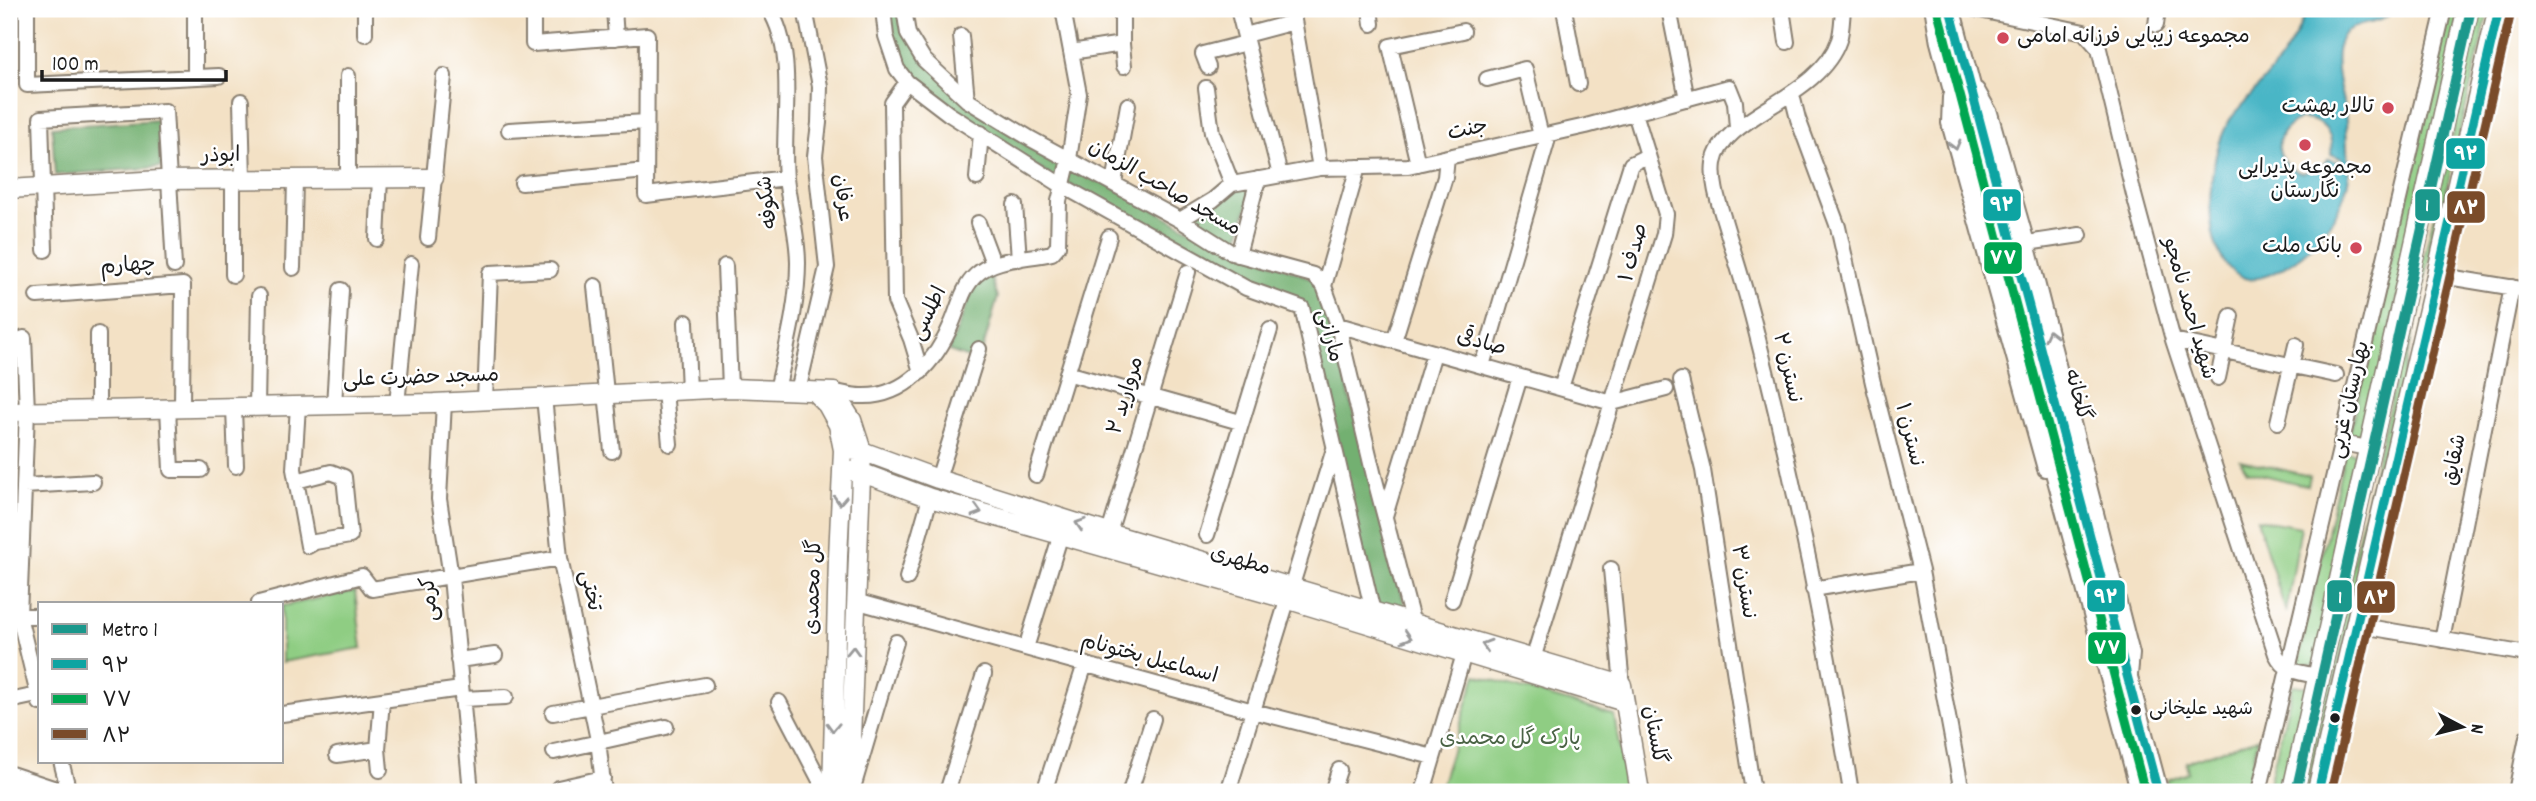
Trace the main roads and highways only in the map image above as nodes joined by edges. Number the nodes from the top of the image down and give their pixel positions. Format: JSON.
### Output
{"nodes":[{"id":1,"x":1935,"y":9,"type":"edge"},
{"id":2,"x":1950,"y":9,"type":"edge"},
{"id":3,"x":2466,"y":9,"type":"edge"},
{"id":4,"x":2499,"y":9,"type":"edge"},
{"id":5,"x":2513,"y":9,"type":"edge"},
{"id":6,"x":2488,"y":57,"type":"junction"},
{"id":7,"x":1959,"y":76,"type":"junction"},
{"id":8,"x":2122,"y":689,"type":"junction"},
{"id":9,"x":9,"y":776,"type":"edge"},
{"id":10,"x":57,"y":792,"type":"edge"},
{"id":11,"x":2141,"y":792,"type":"edge"},
{"id":12,"x":2158,"y":792,"type":"edge"},
{"id":13,"x":2293,"y":792,"type":"edge"},
{"id":14,"x":2318,"y":792,"type":"edge"}],
"edges":[{"from":1,"to":7,"type":"main road","name":"گلخانه"},
{"from":2,"to":7,"type":"main road","name":"گلخانه"},
{"from":3,"to":13,"type":"main road","name":"بهارستان غربی"},
{"from":4,"to":6,"type":"main road"},
{"from":5,"to":6,"type":"main road"},
{"from":6,"to":14,"type":"main road"},
{"from":7,"to":8,"type":"main road","name":"گلخانه"},
{"from":8,"to":11,"type":"main road","name":"گلخانه"},
{"from":8,"to":12,"type":"main road","name":"گلخانه"},
{"from":9,"to":10,"type":"main road"}]}
